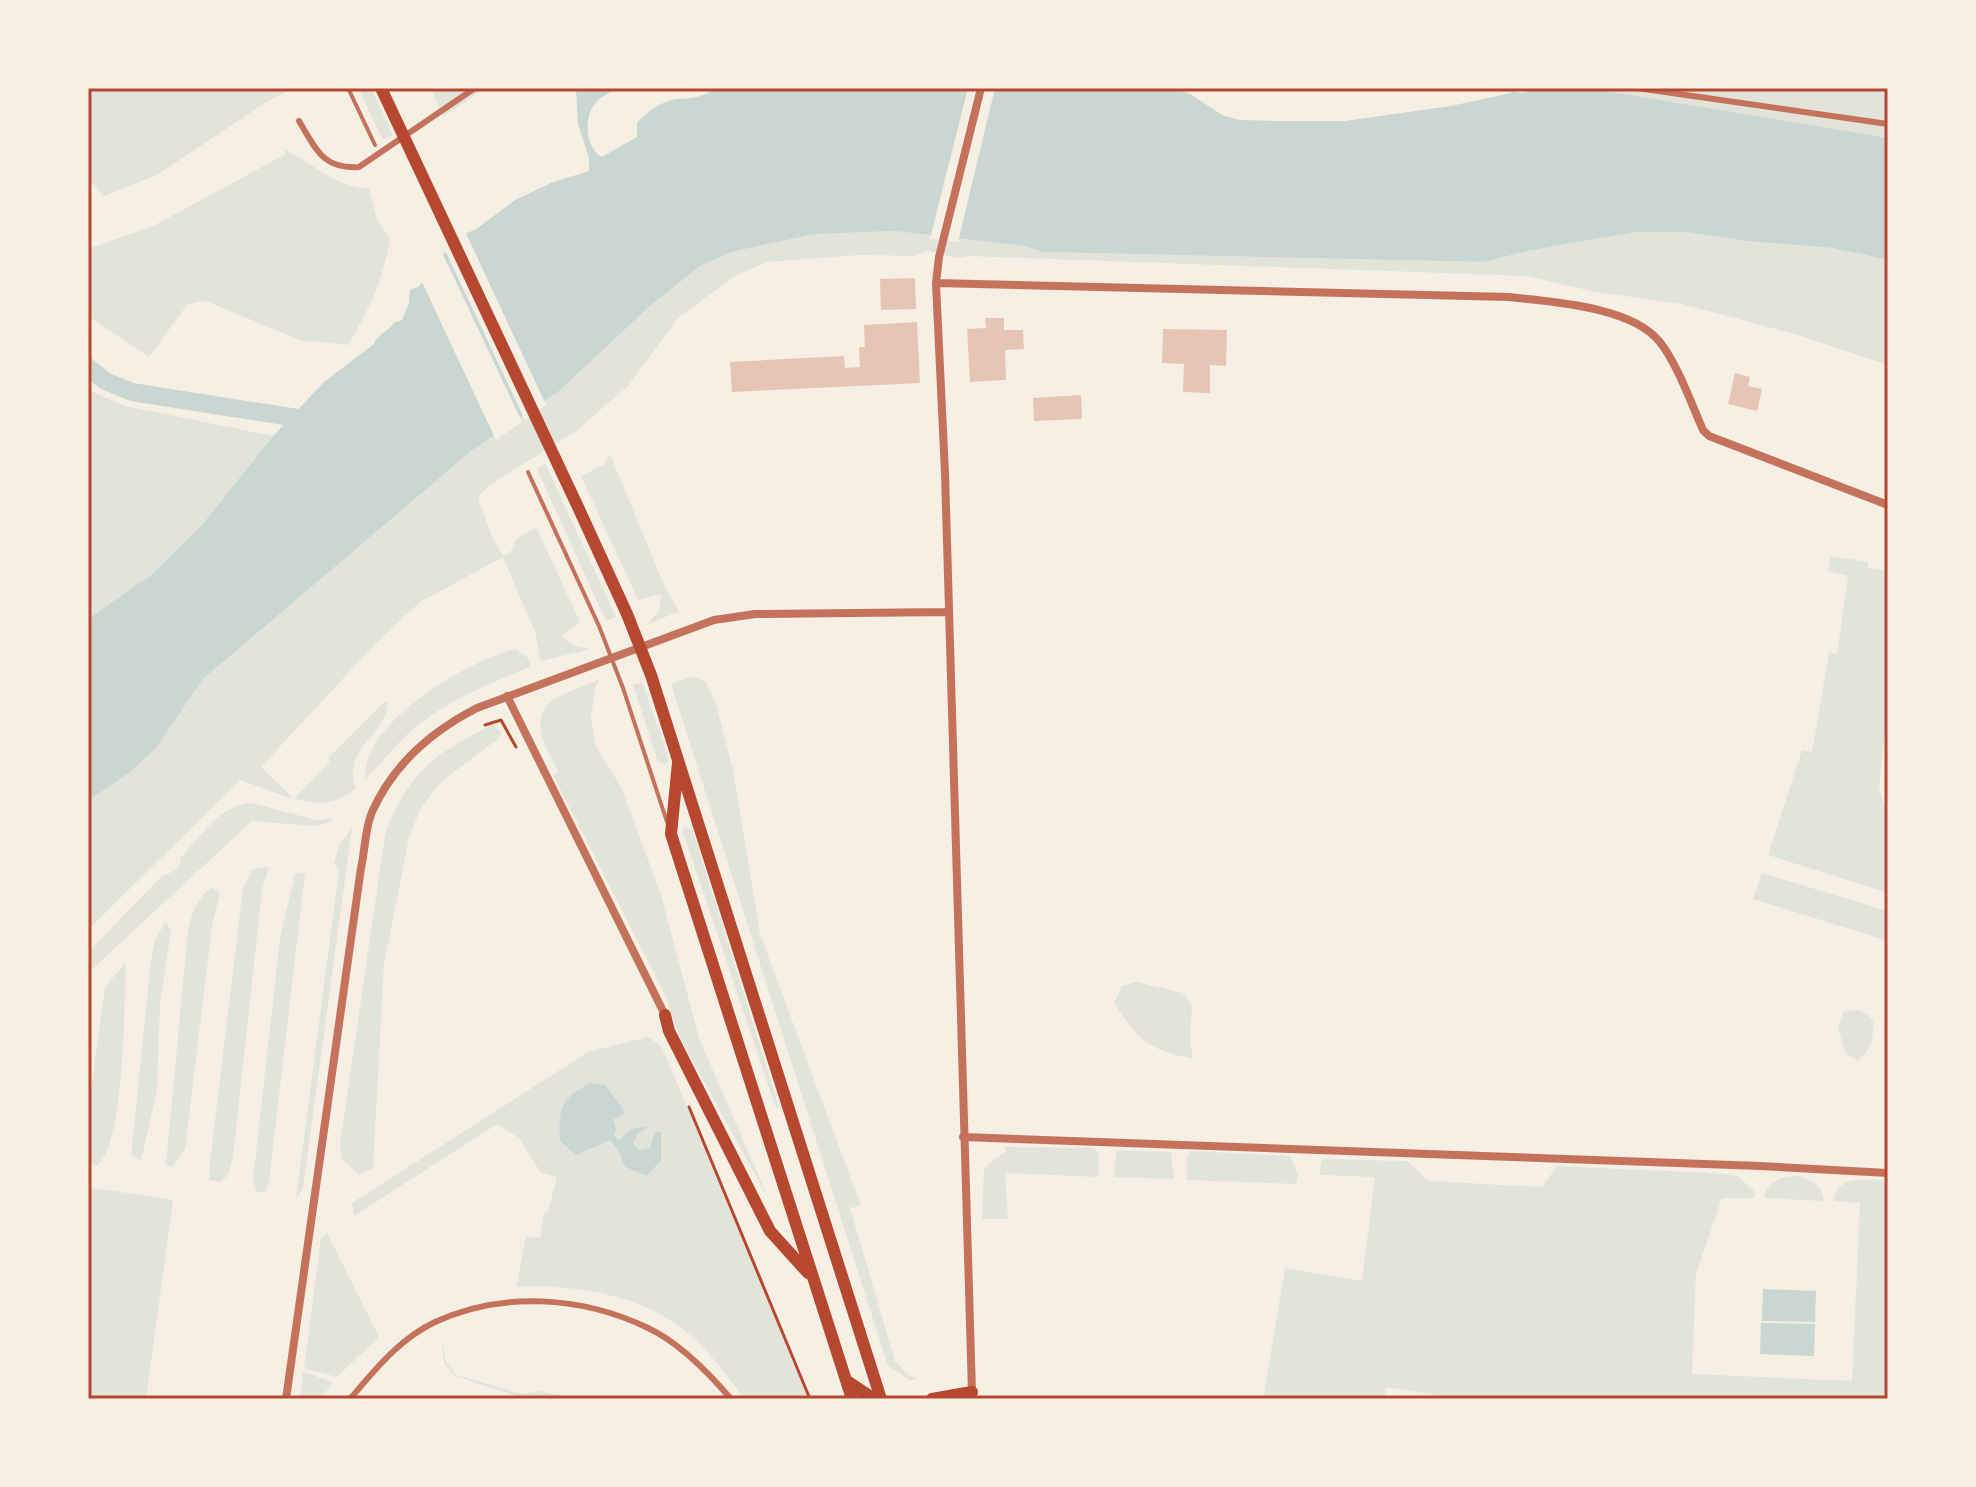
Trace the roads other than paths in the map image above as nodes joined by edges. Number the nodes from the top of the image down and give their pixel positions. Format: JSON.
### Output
{"nodes":[{"id":1,"x":348,"y":88,"type":"edge"},
{"id":2,"x":381,"y":88,"type":"edge"},
{"id":3,"x":475,"y":88,"type":"edge"},
{"id":4,"x":981,"y":88,"type":"edge"},
{"id":5,"x":1637,"y":88,"type":"edge"},
{"id":6,"x":299,"y":121,"type":"dead end"},
{"id":7,"x":1888,"y":124,"type":"edge"},
{"id":8,"x":375,"y":145,"type":"dead end"},
{"id":9,"x":936,"y":283,"type":"junction"},
{"id":10,"x":528,"y":472,"type":"dead end"},
{"id":11,"x":1888,"y":505,"type":"edge"},
{"id":12,"x":947,"y":612,"type":"junction"},
{"id":13,"x":507,"y":696,"type":"junction"},
{"id":14,"x":678,"y":757,"type":"junction"},
{"id":15,"x":671,"y":834,"type":"junction"},
{"id":16,"x":665,"y":1015,"type":"joint"},
{"id":17,"x":963,"y":1137,"type":"junction"},
{"id":18,"x":1888,"y":1173,"type":"edge"},
{"id":19,"x":811,"y":1276,"type":"junction"},
{"id":20,"x":847,"y":1381,"type":"junction"},
{"id":21,"x":972,"y":1396,"type":"edge"},
{"id":22,"x":286,"y":1399,"type":"edge"},
{"id":23,"x":350,"y":1399,"type":"edge"},
{"id":24,"x":731,"y":1399,"type":"edge"},
{"id":25,"x":852,"y":1399,"type":"edge"},
{"id":26,"x":874,"y":1399,"type":"edge"},
{"id":27,"x":881,"y":1399,"type":"edge"},
{"id":28,"x":932,"y":1399,"type":"edge"}],
"edges":[{"from":1,"to":8,"type":"lane"},
{"from":2,"to":14,"type":"main road"},
{"from":3,"to":6,"type":"street"},
{"from":4,"to":9,"type":"street"},
{"from":5,"to":7,"type":"street"},
{"from":9,"to":11,"type":"street"},
{"from":9,"to":12,"type":"street"},
{"from":10,"to":15,"type":"lane"},
{"from":12,"to":13,"type":"street"},
{"from":12,"to":17,"type":"street"},
{"from":13,"to":16,"type":"street"},
{"from":13,"to":22,"type":"street"},
{"from":14,"to":15,"type":"main road"},
{"from":14,"to":27,"type":"main road"},
{"from":15,"to":19,"type":"main road"},
{"from":16,"to":19,"type":"main road"},
{"from":17,"to":18,"type":"street"},
{"from":17,"to":21,"type":"street"},
{"from":19,"to":20,"type":"main road"},
{"from":20,"to":25,"type":"main road"},
{"from":20,"to":26,"type":"main road"},
{"from":21,"to":28,"type":"main road"},
{"from":23,"to":24,"type":"street"}]}
